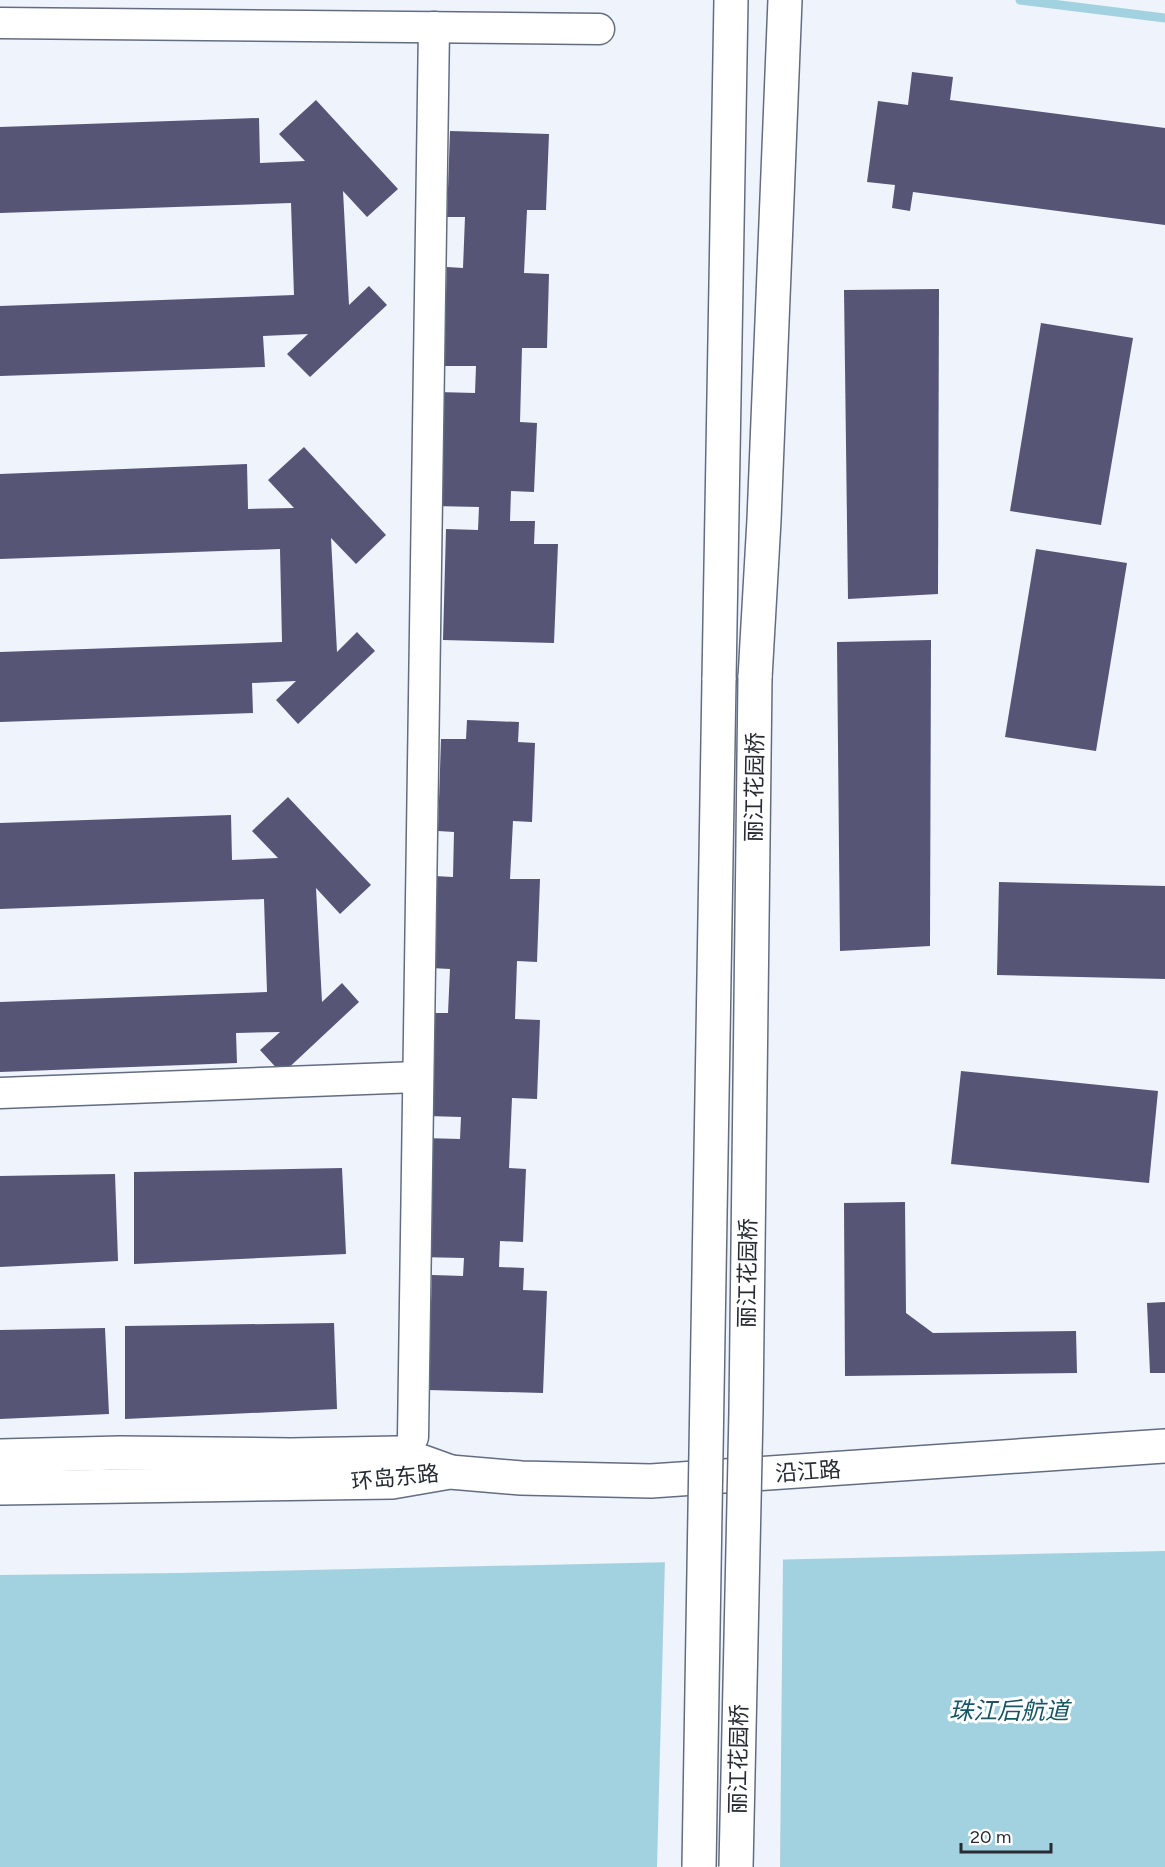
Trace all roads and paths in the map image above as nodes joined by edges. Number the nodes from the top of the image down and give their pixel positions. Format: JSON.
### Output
{"nodes":[{"id":1,"x":731,"y":0,"type":"edge"},
{"id":2,"x":785,"y":0,"type":"edge"},
{"id":3,"x":0,"y":23,"type":"edge"},
{"id":4,"x":434,"y":27,"type":"junction"},
{"id":5,"x":599,"y":29,"type":"dead end"},
{"id":6,"x":417,"y":1077,"type":"junction"},
{"id":7,"x":0,"y":1093,"type":"edge"},
{"id":8,"x":413,"y":1437,"type":"dead end"},
{"id":9,"x":1165,"y":1446,"type":"edge"},
{"id":10,"x":0,"y":1456,"type":"edge"},
{"id":11,"x":450,"y":1472,"type":"junction"},
{"id":12,"x":0,"y":1488,"type":"edge"},
{"id":13,"x":699,"y":1867,"type":"edge"},
{"id":14,"x":736,"y":1867,"type":"edge"}],
"edges":[{"from":1,"to":13,"type":"street","name":"丽江花园桥","bridge":true},
{"from":2,"to":14,"type":"street","name":"丽江花园桥","bridge":true},
{"from":3,"to":4,"type":"street"},
{"from":4,"to":5,"type":"street"},
{"from":4,"to":6,"type":"street"},
{"from":6,"to":7,"type":"street"},
{"from":6,"to":8,"type":"street"},
{"from":9,"to":11,"type":"street","name":"沿江路"},
{"from":10,"to":11,"type":"street","name":"环岛东路"},
{"from":11,"to":12,"type":"street","name":"环岛东路"}]}
